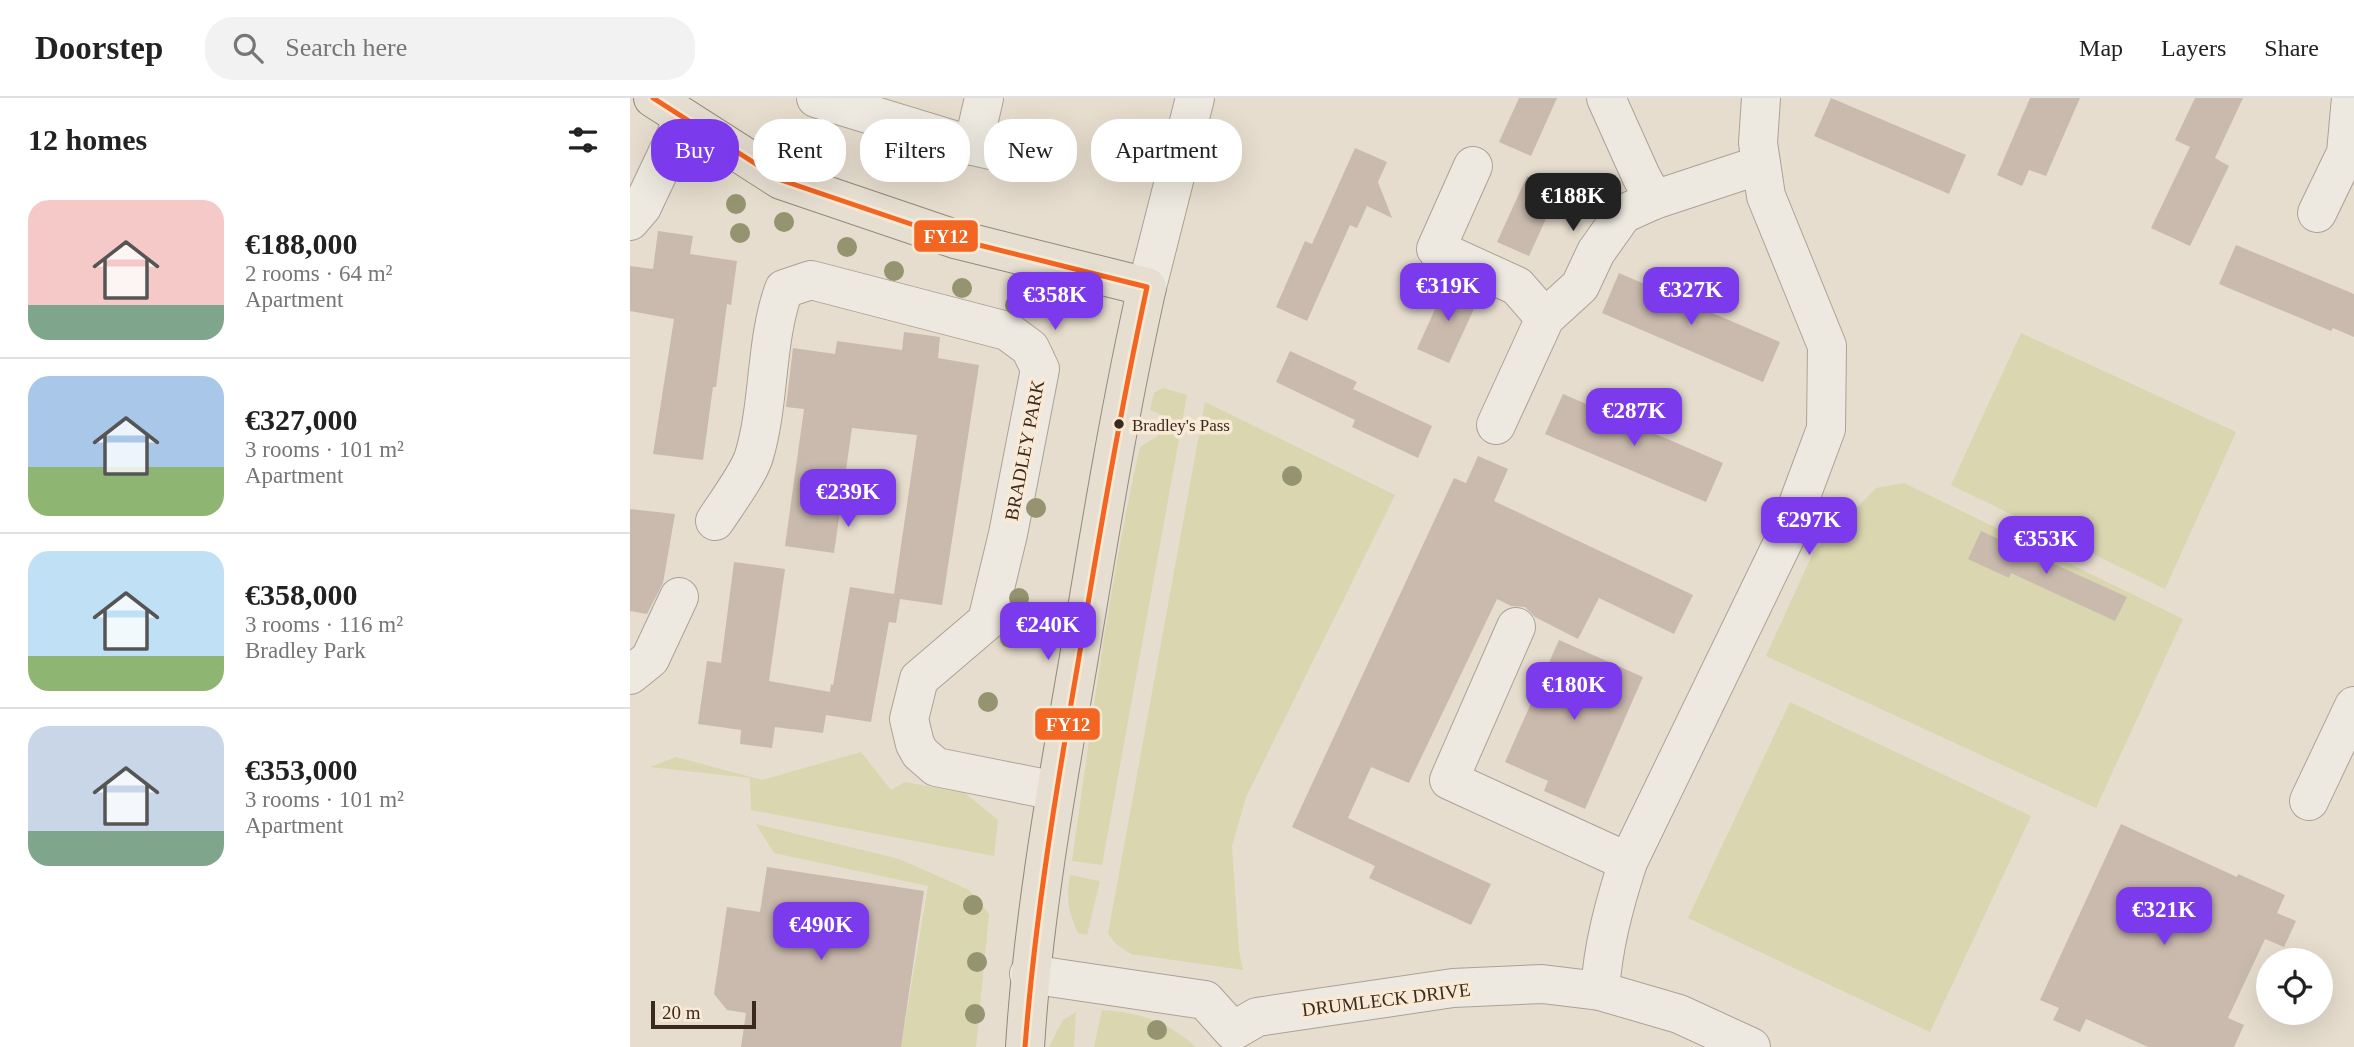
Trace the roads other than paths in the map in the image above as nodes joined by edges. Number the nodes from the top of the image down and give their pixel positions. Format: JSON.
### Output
{"nodes":[{"id":1,"x":816,"y":98,"type":"edge"},
{"id":2,"x":984,"y":98,"type":"edge"},
{"id":3,"x":1195,"y":98,"type":"edge"},
{"id":4,"x":1606,"y":98,"type":"edge"},
{"id":5,"x":1760,"y":98,"type":"edge"},
{"id":6,"x":2351,"y":98,"type":"edge"},
{"id":7,"x":668,"y":108,"type":"edge"},
{"id":8,"x":973,"y":146,"type":"junction"},
{"id":9,"x":984,"y":149,"type":"edge"},
{"id":10,"x":2350,"y":154,"type":"edge"},
{"id":11,"x":1760,"y":165,"type":"junction"},
{"id":12,"x":1473,"y":166,"type":"dead end"},
{"id":13,"x":1654,"y":200,"type":"junction"},
{"id":14,"x":2317,"y":213,"type":"dead end"},
{"id":15,"x":630,"y":221,"type":"edge"},
{"id":16,"x":1147,"y":287,"type":"junction"},
{"id":17,"x":1545,"y":318,"type":"junction"},
{"id":18,"x":1496,"y":425,"type":"dead end"},
{"id":19,"x":715,"y":521,"type":"dead end"},
{"id":20,"x":679,"y":597,"type":"dead end"},
{"id":21,"x":1516,"y":627,"type":"dead end"},
{"id":22,"x":630,"y":675,"type":"edge"},
{"id":23,"x":2354,"y":706,"type":"edge"},
{"id":24,"x":1056,"y":791,"type":"junction"},
{"id":25,"x":2309,"y":801,"type":"dead end"},
{"id":26,"x":1629,"y":863,"type":"junction"},
{"id":27,"x":1030,"y":974,"type":"junction"},
{"id":28,"x":1600,"y":991,"type":"junction"},
{"id":29,"x":1236,"y":1039,"type":"edge"},
{"id":30,"x":1025,"y":1047,"type":"edge"},
{"id":31,"x":1751,"y":1047,"type":"edge"}],
"edges":[{"from":1,"to":8,"type":"street"},
{"from":2,"to":8,"type":"street"},
{"from":3,"to":16,"type":"street"},
{"from":4,"to":13,"type":"street"},
{"from":5,"to":11,"type":"street"},
{"from":6,"to":10,"type":"street"},
{"from":7,"to":15,"type":"street"},
{"from":7,"to":16,"type":"main road"},
{"from":8,"to":9,"type":"street"},
{"from":10,"to":14,"type":"street"},
{"from":11,"to":13,"type":"street"},
{"from":11,"to":26,"type":"street"},
{"from":12,"to":17,"type":"street"},
{"from":13,"to":17,"type":"street"},
{"from":16,"to":24,"type":"main road"},
{"from":17,"to":18,"type":"street"},
{"from":19,"to":24,"type":"street","name":"BRADLEY PARK"},
{"from":20,"to":22,"type":"street"},
{"from":21,"to":26,"type":"street"},
{"from":23,"to":25,"type":"street"},
{"from":24,"to":27,"type":"main road"},
{"from":26,"to":28,"type":"street"},
{"from":27,"to":29,"type":"street","name":"DRUMLECK DRIVE"},
{"from":27,"to":30,"type":"main road"},
{"from":28,"to":29,"type":"street","name":"DRUMLECK DRIVE"},
{"from":28,"to":31,"type":"street","name":"DRUMLECK DRIVE"}]}
